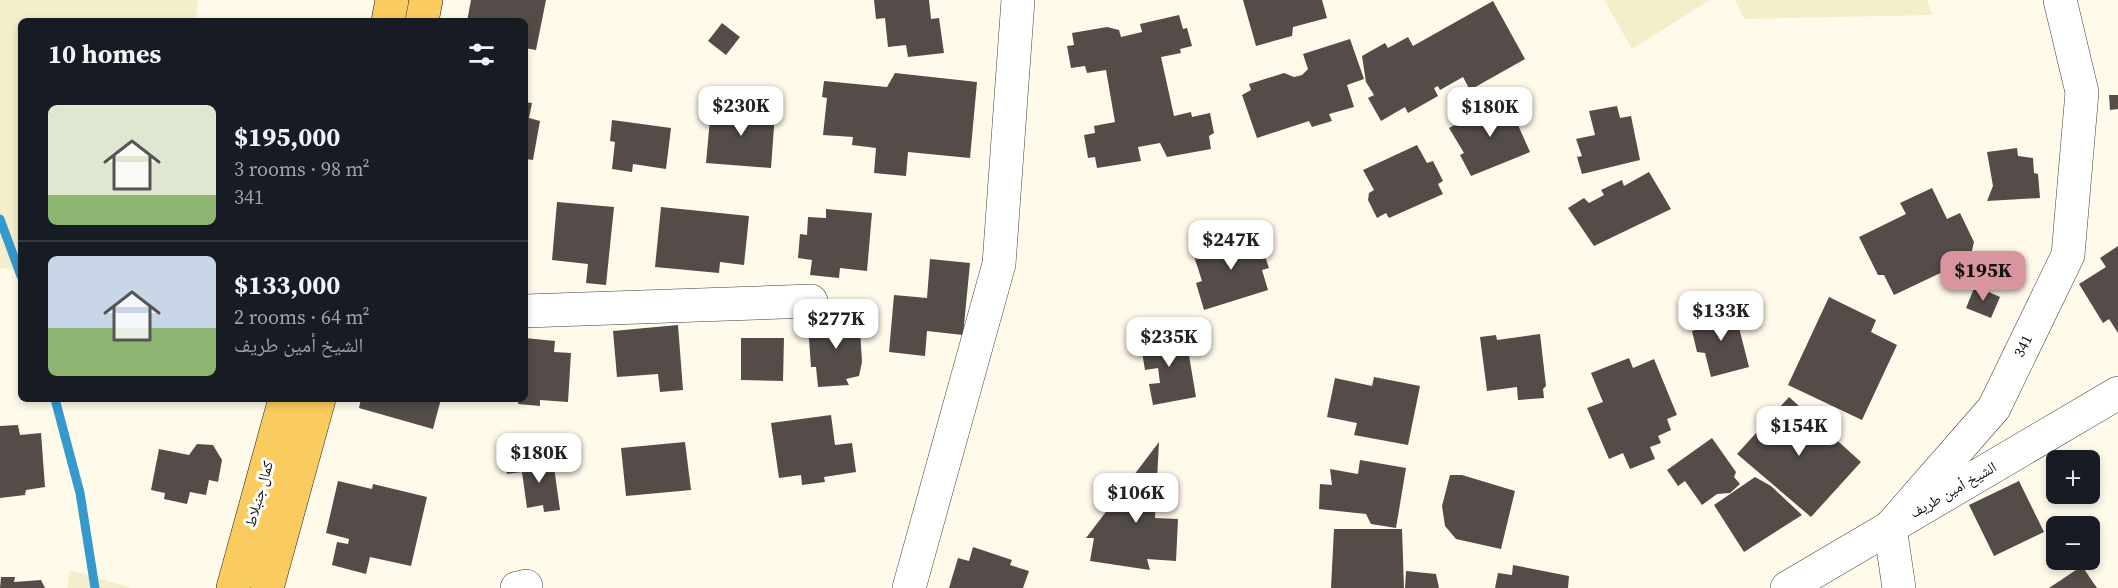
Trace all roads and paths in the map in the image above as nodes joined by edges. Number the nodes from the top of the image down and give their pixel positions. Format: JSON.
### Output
{"nodes":[{"id":1,"x":392,"y":0,"type":"edge"},
{"id":2,"x":426,"y":0,"type":"edge"},
{"id":3,"x":1018,"y":0,"type":"edge"},
{"id":4,"x":2060,"y":0,"type":"edge"},
{"id":5,"x":389,"y":18,"type":"edge"},
{"id":6,"x":423,"y":18,"type":"edge"},
{"id":7,"x":811,"y":301,"type":"dead end"},
{"id":8,"x":528,"y":311,"type":"edge"},
{"id":9,"x":2118,"y":393,"type":"edge"},
{"id":10,"x":284,"y":402,"type":"edge"},
{"id":11,"x":318,"y":402,"type":"edge"},
{"id":12,"x":1890,"y":527,"type":"junction"},
{"id":13,"x":233,"y":588,"type":"edge"},
{"id":14,"x":267,"y":588,"type":"edge"},
{"id":15,"x":909,"y":588,"type":"edge"},
{"id":16,"x":1787,"y":588,"type":"edge"},
{"id":17,"x":1899,"y":588,"type":"edge"}],
"edges":[{"from":1,"to":5,"type":"main road"},
{"from":2,"to":6,"type":"main road"},
{"from":3,"to":15,"type":"street"},
{"from":4,"to":12,"type":"street","name":"341"},
{"from":7,"to":8,"type":"street"},
{"from":9,"to":12,"type":"street","name":"الشيخ أمين طريف"},
{"from":10,"to":13,"type":"main road","name":"كمال جنبلاط"},
{"from":11,"to":14,"type":"main road"},
{"from":12,"to":16,"type":"street","name":"الشيخ أمين طريف"},
{"from":12,"to":17,"type":"street"}]}
